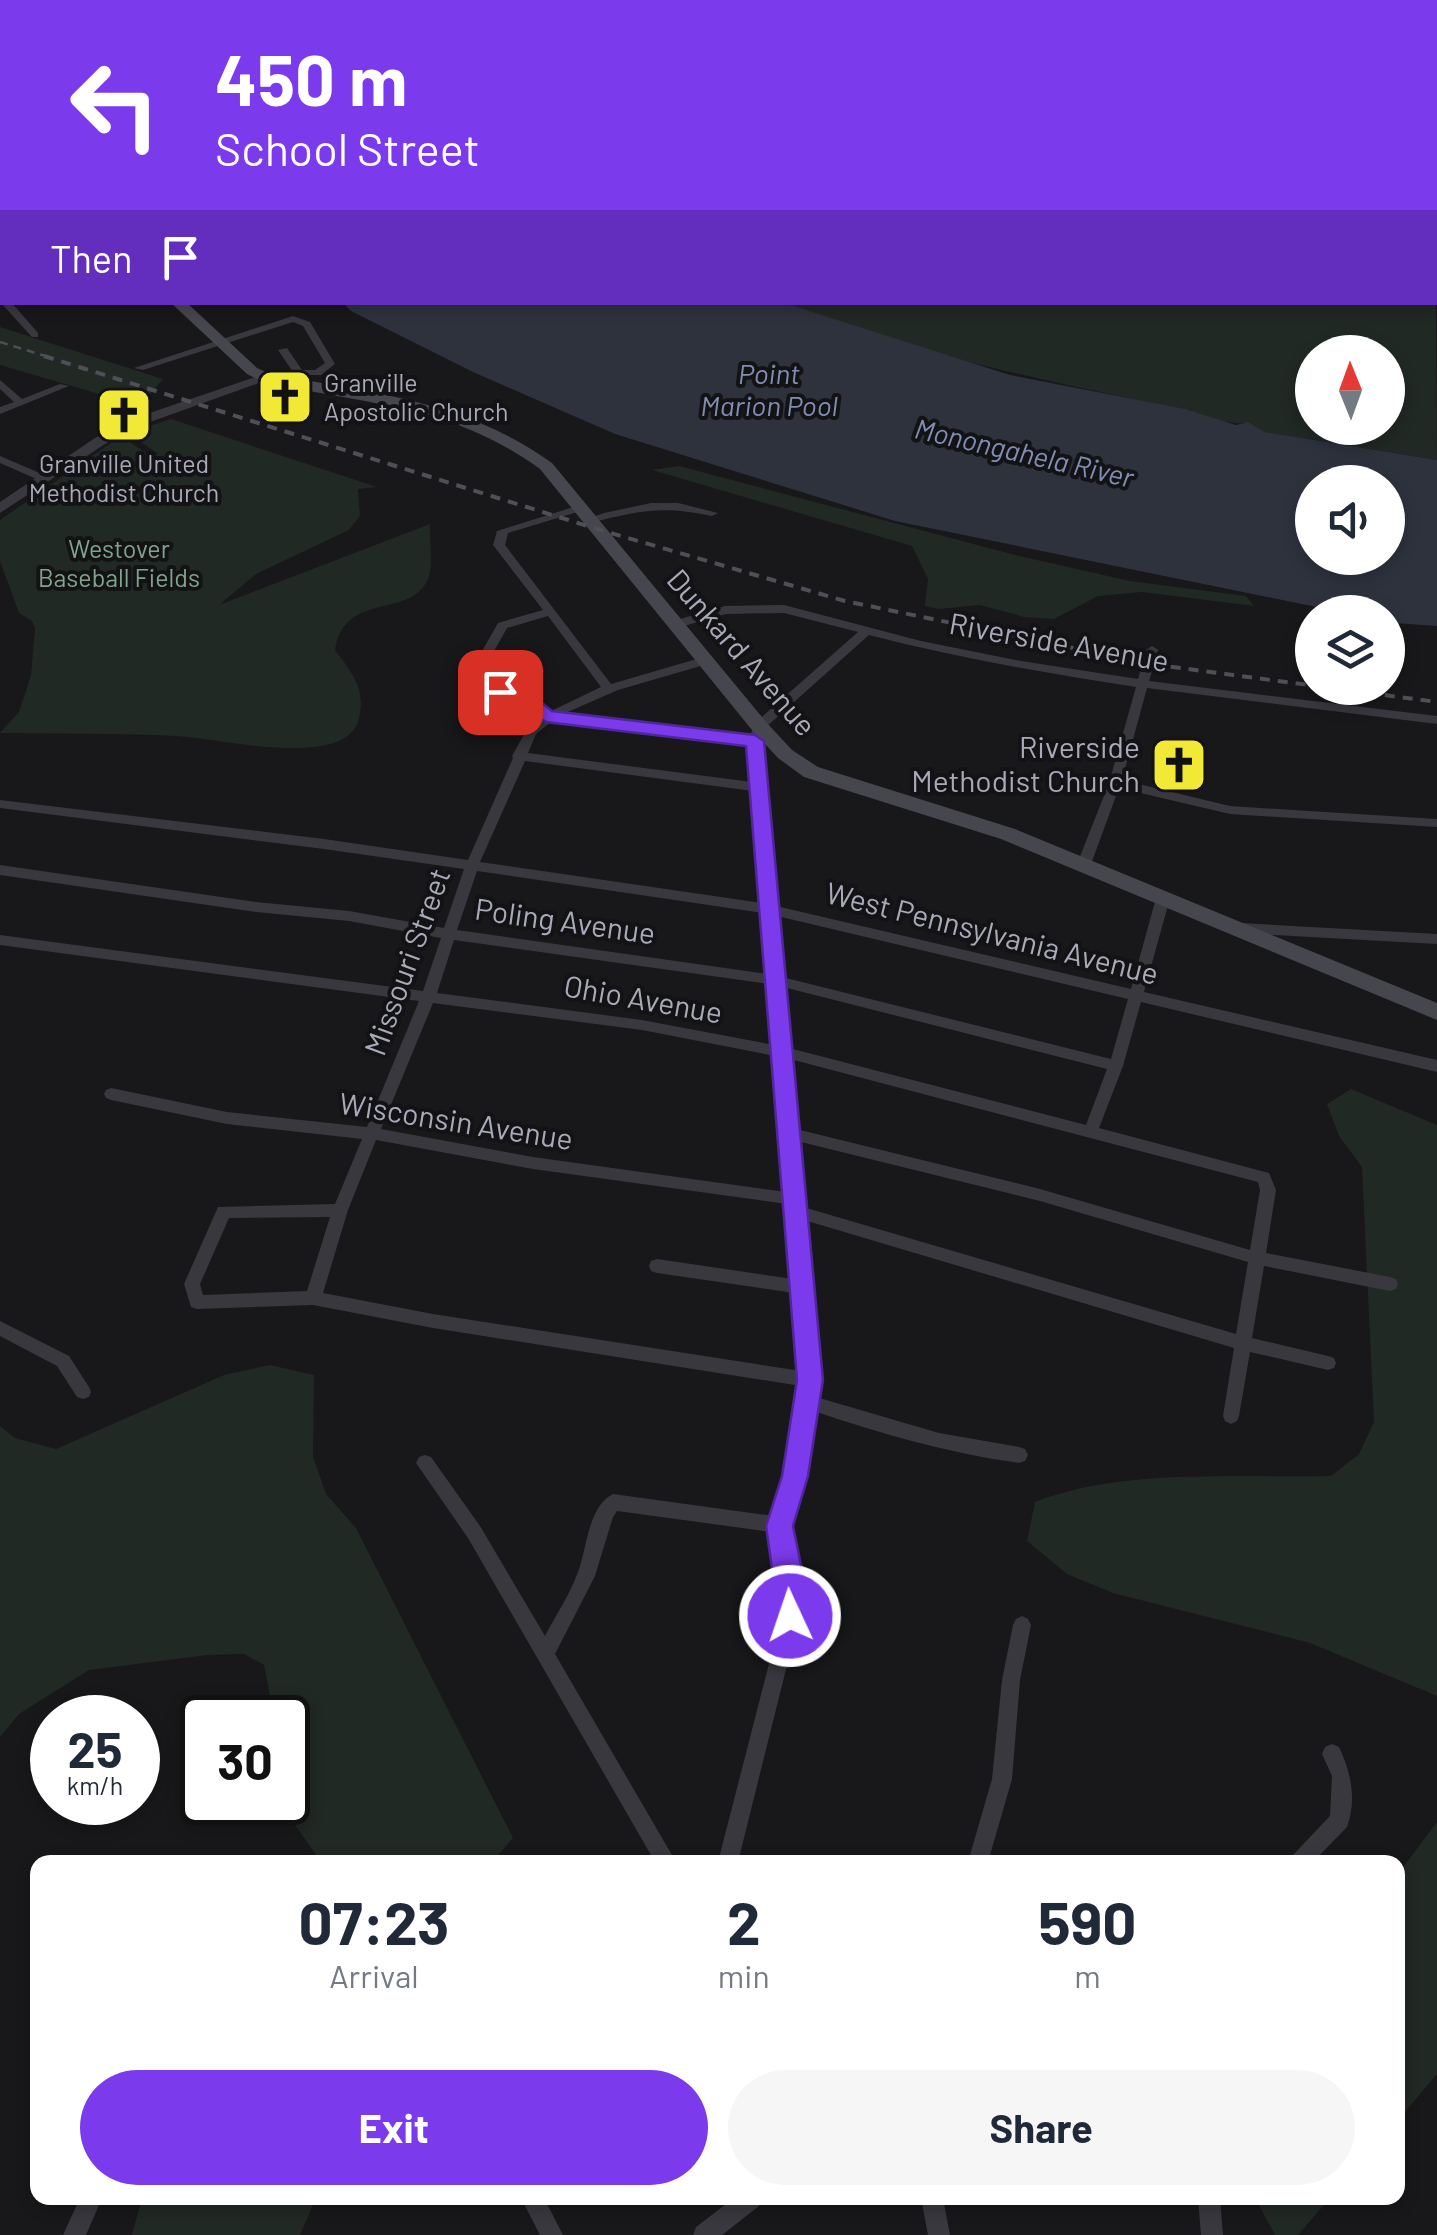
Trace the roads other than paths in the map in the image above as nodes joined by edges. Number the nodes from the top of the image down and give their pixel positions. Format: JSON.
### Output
{"nodes":[{"id":1,"x":7,"y":305,"type":"edge"},
{"id":2,"x":181,"y":305,"type":"edge"},
{"id":3,"x":35,"y":335,"type":"dead end"},
{"id":4,"x":220,"y":342,"type":"junction"},
{"id":5,"x":283,"y":350,"type":"dead end"},
{"id":6,"x":139,"y":368,"type":"dead end"},
{"id":7,"x":266,"y":378,"type":"junction"},
{"id":8,"x":305,"y":380,"type":"junction"},
{"id":9,"x":0,"y":383,"type":"edge"},
{"id":10,"x":64,"y":386,"type":"dead end"},
{"id":11,"x":21,"y":403,"type":"junction"},
{"id":12,"x":0,"y":411,"type":"edge"},
{"id":13,"x":0,"y":459,"type":"edge"},
{"id":14,"x":45,"y":479,"type":"junction"},
{"id":15,"x":0,"y":509,"type":"edge"},
{"id":16,"x":712,"y":513,"type":"dead end"},
{"id":17,"x":585,"y":514,"type":"junction"},
{"id":18,"x":550,"y":612,"type":"junction"},
{"id":19,"x":677,"y":624,"type":"junction"},
{"id":20,"x":867,"y":630,"type":"junction"},
{"id":21,"x":1152,"y":650,"type":"dead end"},
{"id":22,"x":706,"y":660,"type":"junction"},
{"id":23,"x":1143,"y":683,"type":"junction"},
{"id":24,"x":610,"y":690,"type":"junction"},
{"id":25,"x":546,"y":716,"type":"junction"},
{"id":26,"x":1437,"y":720,"type":"edge"},
{"id":27,"x":757,"y":733,"type":"junction"},
{"id":28,"x":518,"y":756,"type":"junction"},
{"id":29,"x":1114,"y":782,"type":"junction"},
{"id":30,"x":759,"y":787,"type":"junction"},
{"id":31,"x":0,"y":804,"type":"edge"},
{"id":32,"x":1437,"y":823,"type":"edge"},
{"id":33,"x":1084,"y":864,"type":"junction"},
{"id":34,"x":471,"y":868,"type":"junction"},
{"id":35,"x":0,"y":870,"type":"edge"},
{"id":36,"x":1164,"y":898,"type":"junction"},
{"id":37,"x":769,"y":908,"type":"junction"},
{"id":38,"x":1237,"y":928,"type":"junction"},
{"id":39,"x":448,"y":934,"type":"junction"},
{"id":40,"x":1437,"y":939,"type":"edge"},
{"id":41,"x":0,"y":940,"type":"edge"},
{"id":42,"x":775,"y":980,"type":"junction"},
{"id":43,"x":429,"y":995,"type":"junction"},
{"id":44,"x":1133,"y":996,"type":"junction"},
{"id":45,"x":1437,"y":1012,"type":"edge"},
{"id":46,"x":783,"y":1052,"type":"junction"},
{"id":47,"x":1116,"y":1066,"type":"junction"},
{"id":48,"x":1437,"y":1066,"type":"edge"},
{"id":49,"x":110,"y":1094,"type":"dead end"},
{"id":50,"x":1090,"y":1132,"type":"junction"},
{"id":51,"x":789,"y":1133,"type":"junction"},
{"id":52,"x":374,"y":1134,"type":"junction"},
{"id":53,"x":795,"y":1205,"type":"junction"},
{"id":54,"x":340,"y":1210,"type":"junction"},
{"id":55,"x":1256,"y":1258,"type":"junction"},
{"id":56,"x":657,"y":1266,"type":"dead end"},
{"id":57,"x":1390,"y":1284,"type":"dead end"},
{"id":58,"x":802,"y":1287,"type":"junction"},
{"id":59,"x":314,"y":1298,"type":"junction"},
{"id":60,"x":0,"y":1328,"type":"edge"},
{"id":61,"x":1241,"y":1344,"type":"junction"},
{"id":62,"x":1328,"y":1363,"type":"dead end"},
{"id":63,"x":810,"y":1380,"type":"junction"},
{"id":64,"x":82,"y":1392,"type":"dead end"},
{"id":65,"x":808,"y":1402,"type":"junction"},
{"id":66,"x":1231,"y":1416,"type":"dead end"},
{"id":67,"x":1019,"y":1454,"type":"dead end"},
{"id":68,"x":425,"y":1463,"type":"dead end"},
{"id":69,"x":780,"y":1526,"type":"junction"},
{"id":70,"x":1022,"y":1625,"type":"dead end"},
{"id":71,"x":545,"y":1655,"type":"junction"},
{"id":72,"x":1332,"y":1754,"type":"dead end"},
{"id":73,"x":662,"y":1855,"type":"edge"},
{"id":74,"x":730,"y":1855,"type":"edge"},
{"id":75,"x":980,"y":1855,"type":"edge"},
{"id":76,"x":1307,"y":1855,"type":"edge"},
{"id":77,"x":89,"y":2205,"type":"edge"},
{"id":78,"x":536,"y":2205,"type":"edge"},
{"id":79,"x":742,"y":2205,"type":"edge"},
{"id":80,"x":934,"y":2205,"type":"edge"},
{"id":81,"x":1210,"y":2205,"type":"edge"},
{"id":82,"x":74,"y":2235,"type":"edge"},
{"id":83,"x":552,"y":2235,"type":"edge"},
{"id":84,"x":704,"y":2235,"type":"edge"},
{"id":85,"x":940,"y":2235,"type":"edge"},
{"id":86,"x":1212,"y":2235,"type":"edge"}],
"edges":[{"from":1,"to":3,"type":"street"},
{"from":2,"to":4,"type":"main road"},
{"from":4,"to":6,"type":"street"},
{"from":4,"to":7,"type":"main road"},
{"from":4,"to":8,"type":"street"},
{"from":5,"to":8,"type":"street"},
{"from":7,"to":8,"type":"main road","name":"Dunkard Avenue"},
{"from":7,"to":14,"type":"street"},
{"from":8,"to":17,"type":"main road","name":"Dunkard Avenue"},
{"from":9,"to":11,"type":"street"},
{"from":10,"to":11,"type":"street"},
{"from":11,"to":12,"type":"street"},
{"from":13,"to":14,"type":"street"},
{"from":14,"to":15,"type":"street"},
{"from":16,"to":17,"type":"street"},
{"from":17,"to":18,"type":"street"},
{"from":17,"to":19,"type":"main road","name":"Dunkard Avenue"},
{"from":18,"to":24,"type":"street"},
{"from":18,"to":25,"type":"street"},
{"from":19,"to":20,"type":"street","name":"Riverside Avenue"},
{"from":19,"to":22,"type":"main road","name":"Dunkard Avenue"},
{"from":20,"to":23,"type":"street","name":"Riverside Avenue"},
{"from":20,"to":27,"type":"street"},
{"from":21,"to":23,"type":"street"},
{"from":22,"to":24,"type":"street"},
{"from":22,"to":27,"type":"main road","name":"Dunkard Avenue"},
{"from":23,"to":26,"type":"street","name":"Riverside Avenue"},
{"from":23,"to":29,"type":"street"},
{"from":24,"to":25,"type":"street"},
{"from":25,"to":27,"type":"street"},
{"from":25,"to":28,"type":"street","name":"Missouri Street"},
{"from":27,"to":30,"type":"street"},
{"from":27,"to":33,"type":"main road","name":"Dunkard Avenue"},
{"from":28,"to":30,"type":"street"},
{"from":28,"to":34,"type":"street","name":"Missouri Street"},
{"from":29,"to":32,"type":"street"},
{"from":29,"to":33,"type":"street"},
{"from":30,"to":37,"type":"street"},
{"from":31,"to":34,"type":"street","name":"West Pennsylvania Avenue"},
{"from":33,"to":36,"type":"main road","name":"Dunkard Avenue"},
{"from":34,"to":37,"type":"street","name":"West Pennsylvania Avenue"},
{"from":34,"to":39,"type":"street","name":"Missouri Street"},
{"from":35,"to":39,"type":"street","name":"Poling Avenue"},
{"from":36,"to":38,"type":"main road","name":"Dunkard Avenue"},
{"from":36,"to":44,"type":"street"},
{"from":37,"to":42,"type":"street"},
{"from":37,"to":44,"type":"street","name":"West Pennsylvania Avenue"},
{"from":38,"to":40,"type":"street"},
{"from":38,"to":45,"type":"main road","name":"Dunkard Avenue"},
{"from":39,"to":42,"type":"street","name":"Poling Avenue"},
{"from":39,"to":43,"type":"street","name":"Missouri Street"},
{"from":41,"to":43,"type":"street","name":"Ohio Avenue"},
{"from":42,"to":46,"type":"street"},
{"from":42,"to":47,"type":"street","name":"Poling Avenue"},
{"from":43,"to":46,"type":"street","name":"Ohio Avenue"},
{"from":43,"to":52,"type":"street","name":"Missouri Street"},
{"from":44,"to":47,"type":"street"},
{"from":44,"to":48,"type":"street","name":"West Pennsylvania Avenue"},
{"from":46,"to":50,"type":"street","name":"Ohio Avenue"},
{"from":46,"to":51,"type":"street"},
{"from":47,"to":50,"type":"street"},
{"from":49,"to":52,"type":"street","name":"Wisconsin Avenue"},
{"from":50,"to":55,"type":"street","name":"Ohio Avenue"},
{"from":51,"to":53,"type":"street"},
{"from":51,"to":55,"type":"street"},
{"from":52,"to":53,"type":"street","name":"Wisconsin Avenue"},
{"from":52,"to":54,"type":"street","name":"Missouri Street"},
{"from":53,"to":58,"type":"street"},
{"from":53,"to":61,"type":"street","name":"Wisconsin Avenue"},
{"from":54,"to":59,"type":"street","name":"Missouri Street"},
{"from":54,"to":59,"type":"street"},
{"from":55,"to":57,"type":"street"},
{"from":55,"to":61,"type":"street"},
{"from":56,"to":58,"type":"street"},
{"from":58,"to":63,"type":"street"},
{"from":59,"to":63,"type":"street"},
{"from":60,"to":64,"type":"street"},
{"from":61,"to":62,"type":"street","name":"Wisconsin Avenue"},
{"from":61,"to":66,"type":"street"},
{"from":63,"to":65,"type":"street"},
{"from":65,"to":67,"type":"street"},
{"from":65,"to":69,"type":"street"},
{"from":68,"to":71,"type":"street"},
{"from":69,"to":71,"type":"street"},
{"from":69,"to":74,"type":"street"},
{"from":70,"to":75,"type":"street"},
{"from":71,"to":73,"type":"street"},
{"from":72,"to":76,"type":"street"},
{"from":77,"to":82,"type":"street"},
{"from":78,"to":83,"type":"street"},
{"from":79,"to":84,"type":"street"},
{"from":80,"to":85,"type":"street"},
{"from":81,"to":86,"type":"street"}]}
